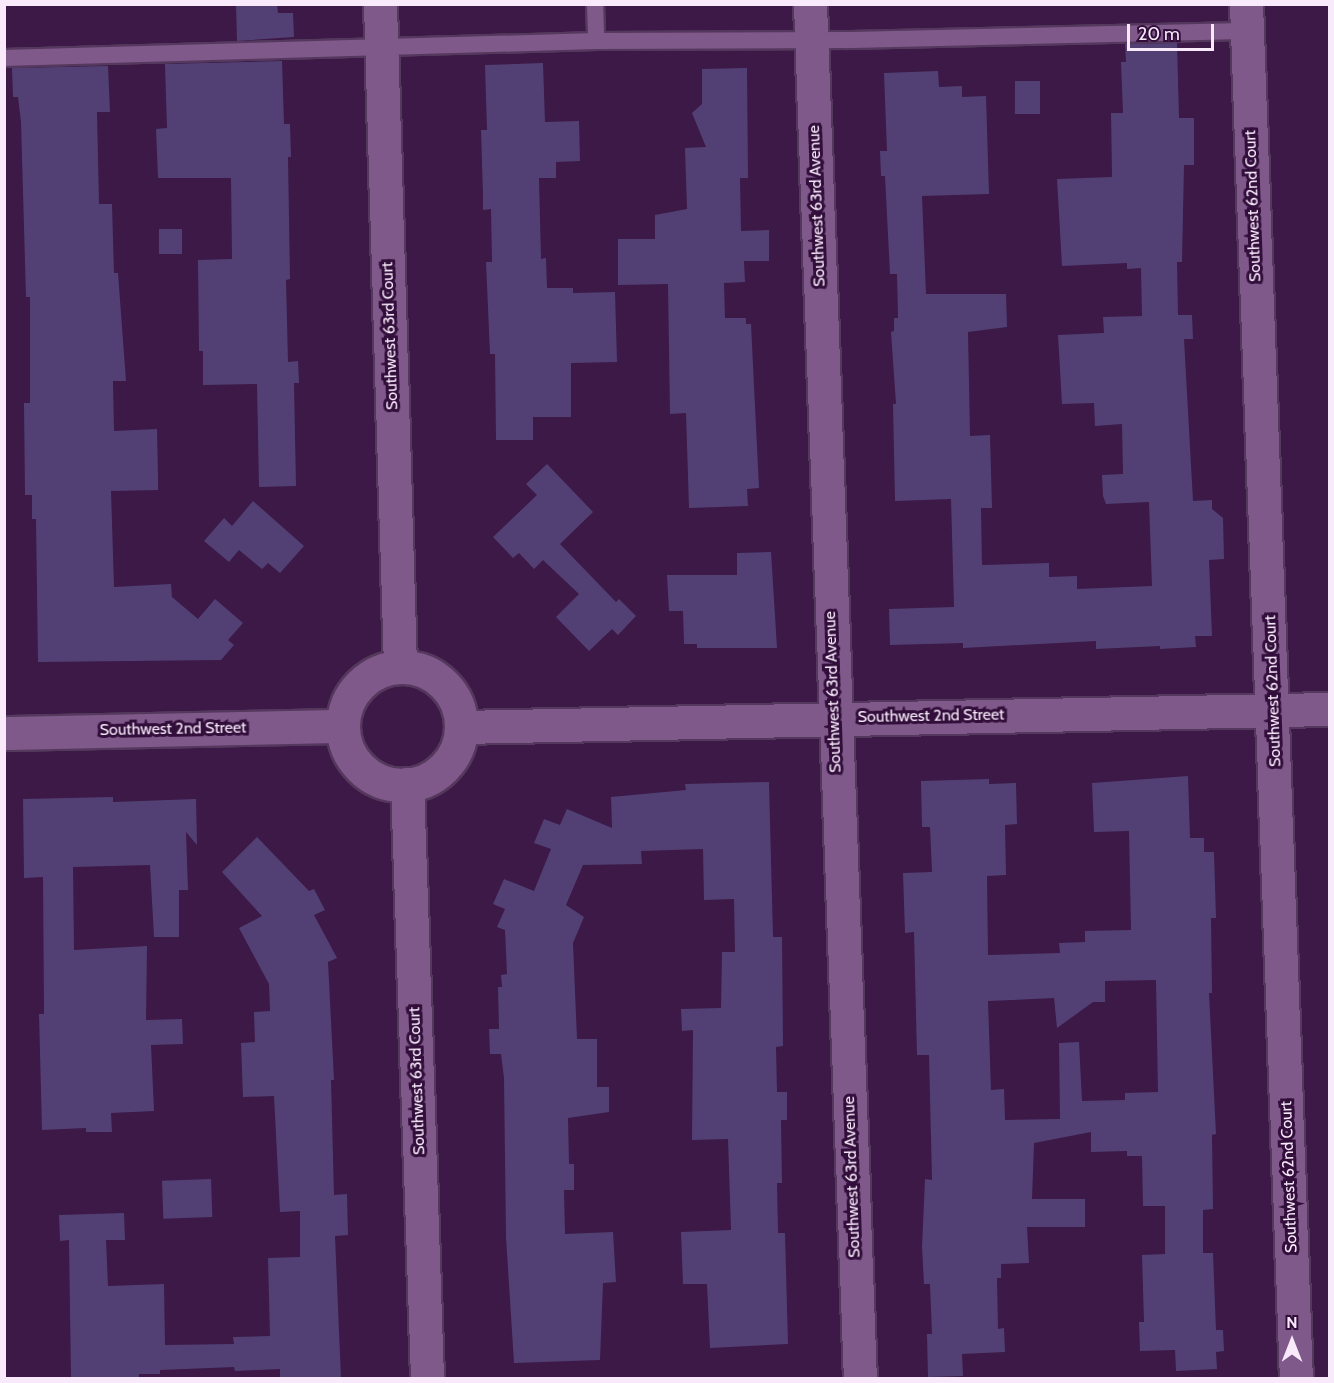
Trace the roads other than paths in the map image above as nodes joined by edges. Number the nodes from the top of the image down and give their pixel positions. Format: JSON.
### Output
{"nodes":[{"id":1,"x":380,"y":4,"type":"edge"},
{"id":2,"x":595,"y":4,"type":"edge"},
{"id":3,"x":810,"y":4,"type":"edge"},
{"id":4,"x":1246,"y":18,"type":"edge"},
{"id":5,"x":596,"y":41,"type":"junction"},
{"id":6,"x":811,"y":41,"type":"junction"},
{"id":7,"x":381,"y":49,"type":"junction"},
{"id":8,"x":4,"y":58,"type":"edge"},
{"id":9,"x":399,"y":667,"type":"junction"},
{"id":10,"x":1329,"y":709,"type":"edge"},
{"id":11,"x":1274,"y":710,"type":"junction"},
{"id":12,"x":834,"y":718,"type":"junction"},
{"id":13,"x":342,"y":726,"type":"junction"},
{"id":14,"x":461,"y":727,"type":"junction"},
{"id":15,"x":4,"y":733,"type":"edge"},
{"id":16,"x":407,"y":784,"type":"junction"},
{"id":17,"x":427,"y":1378,"type":"edge"},
{"id":18,"x":860,"y":1378,"type":"edge"},
{"id":19,"x":1296,"y":1378,"type":"edge"}],
"edges":[{"from":1,"to":7,"type":"street","name":"Southwest 63rd Court"},
{"from":2,"to":5,"type":"lane"},
{"from":3,"to":6,"type":"street","name":"Southwest 63rd Avenue"},
{"from":4,"to":6,"type":"lane"},
{"from":4,"to":11,"type":"street","name":"Southwest 62nd Court"},
{"from":5,"to":6,"type":"lane"},
{"from":5,"to":7,"type":"lane"},
{"from":6,"to":12,"type":"street","name":"Southwest 63rd Avenue"},
{"from":7,"to":8,"type":"lane"},
{"from":7,"to":9,"type":"street","name":"Southwest 63rd Court"},
{"from":9,"to":13,"type":"street"},
{"from":9,"to":14,"type":"street"},
{"from":10,"to":11,"type":"street","name":"Southwest 2nd Street"},
{"from":11,"to":12,"type":"street","name":"Southwest 2nd Street"},
{"from":11,"to":19,"type":"street","name":"Southwest 62nd Court"},
{"from":12,"to":14,"type":"street","name":"Southwest 2nd Street"},
{"from":12,"to":18,"type":"street","name":"Southwest 63rd Avenue"},
{"from":13,"to":15,"type":"street","name":"Southwest 2nd Street"},
{"from":13,"to":16,"type":"street"},
{"from":14,"to":16,"type":"street"},
{"from":16,"to":17,"type":"street","name":"Southwest 63rd Court"}]}
